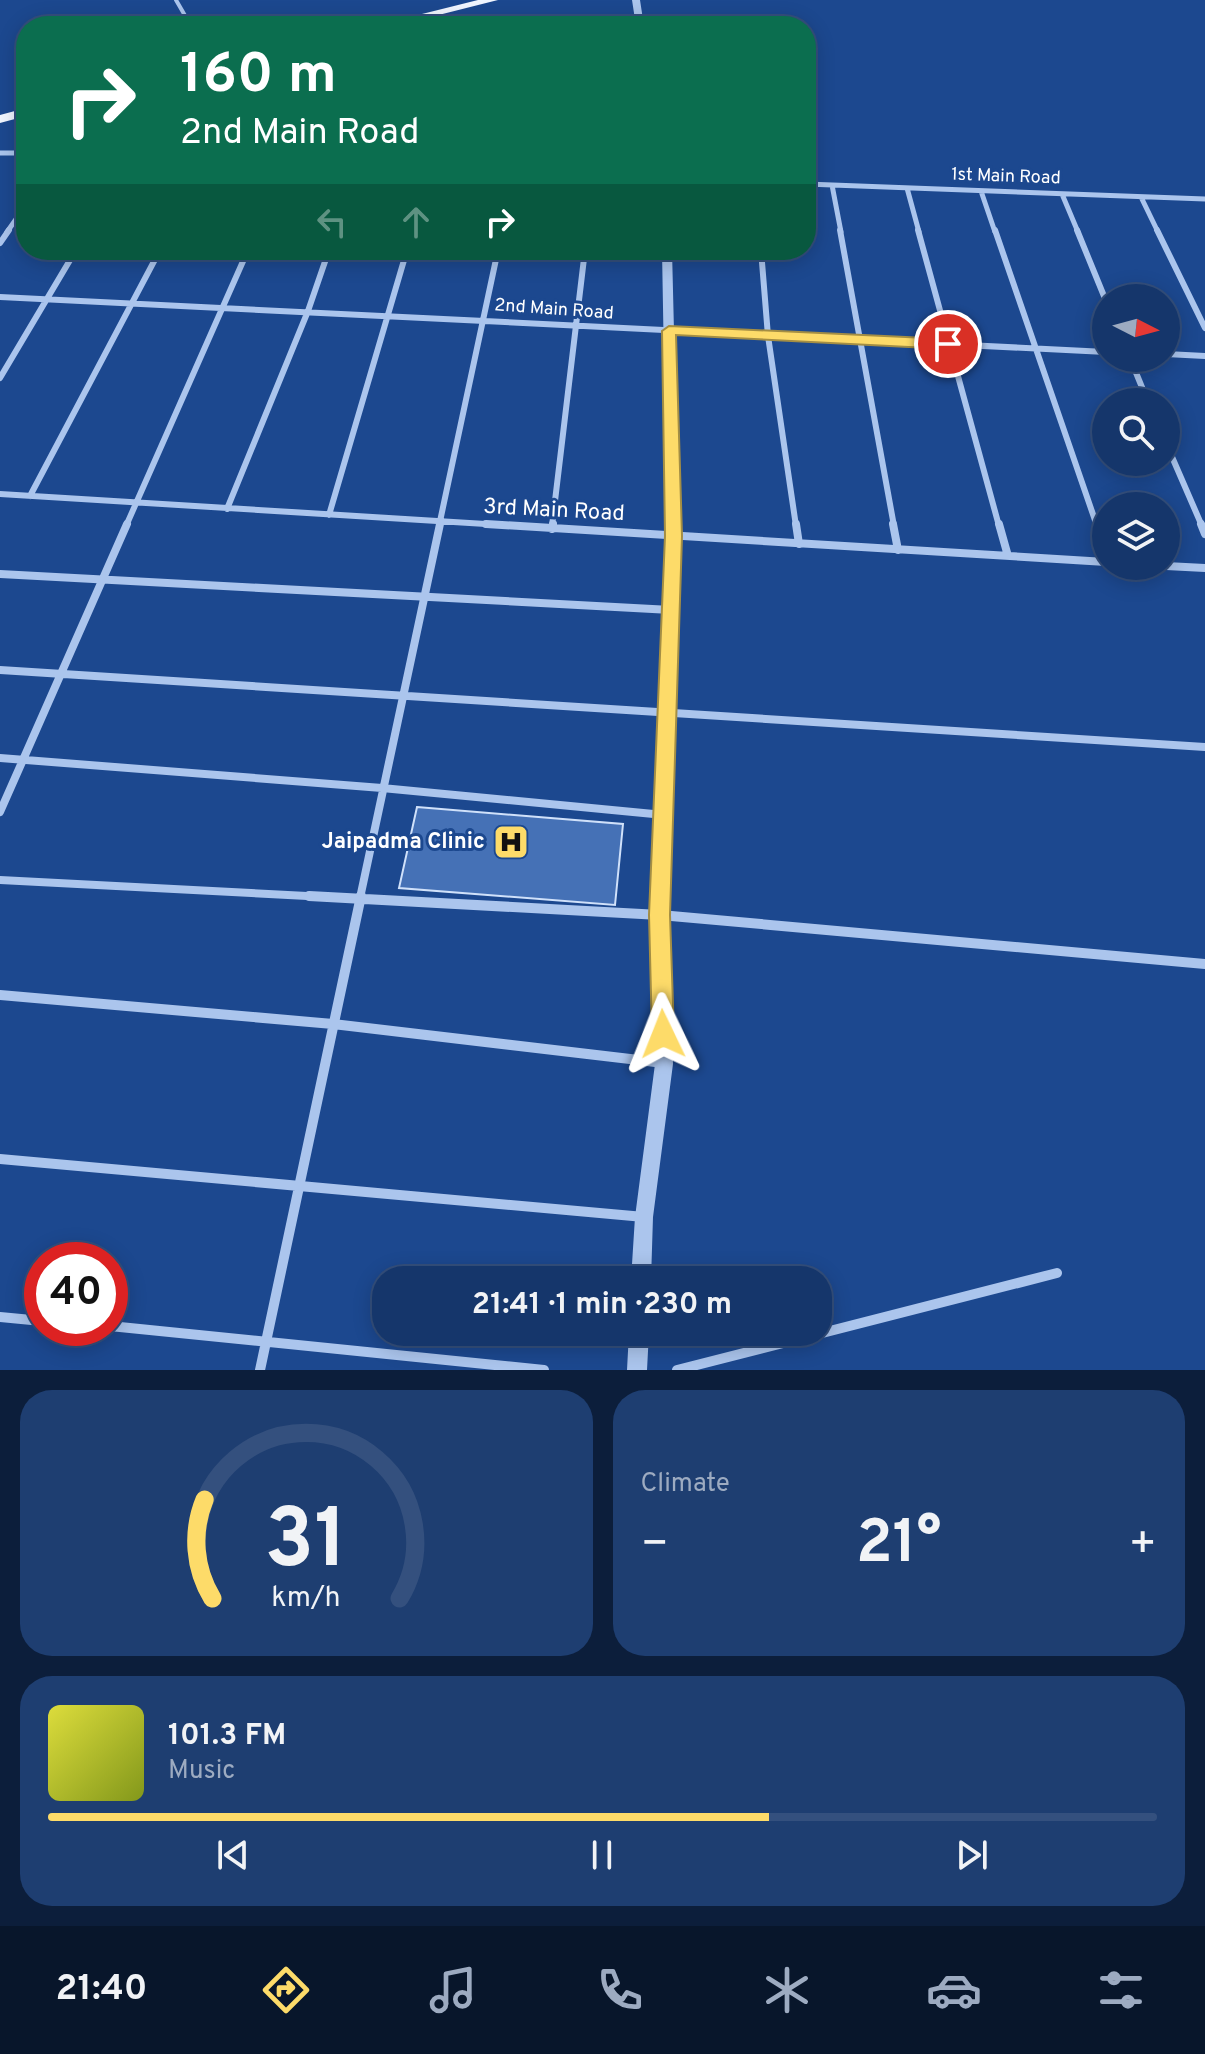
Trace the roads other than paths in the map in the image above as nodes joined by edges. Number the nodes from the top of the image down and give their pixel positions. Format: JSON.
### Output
{"nodes":[{"id":1,"x":492,"y":0,"type":"edge"},
{"id":2,"x":423,"y":16,"type":"edge"},
{"id":3,"x":816,"y":184,"type":"edge"},
{"id":4,"x":832,"y":185,"type":"junction"},
{"id":5,"x":907,"y":188,"type":"junction"},
{"id":6,"x":981,"y":191,"type":"junction"},
{"id":7,"x":1062,"y":194,"type":"junction"},
{"id":8,"x":1141,"y":197,"type":"junction"},
{"id":9,"x":1205,"y":199,"type":"edge"},
{"id":10,"x":16,"y":220,"type":"edge"},
{"id":11,"x":0,"y":243,"type":"edge"},
{"id":12,"x":70,"y":260,"type":"edge"},
{"id":13,"x":155,"y":260,"type":"edge"},
{"id":14,"x":244,"y":260,"type":"edge"},
{"id":15,"x":326,"y":260,"type":"edge"},
{"id":16,"x":404,"y":260,"type":"edge"},
{"id":17,"x":496,"y":260,"type":"edge"},
{"id":18,"x":584,"y":260,"type":"edge"},
{"id":19,"x":667,"y":260,"type":"edge"},
{"id":20,"x":762,"y":260,"type":"edge"},
{"id":21,"x":1099,"y":284,"type":"edge"},
{"id":22,"x":0,"y":297,"type":"edge"},
{"id":23,"x":47,"y":298,"type":"junction"},
{"id":24,"x":131,"y":304,"type":"junction"},
{"id":25,"x":224,"y":307,"type":"junction"},
{"id":26,"x":308,"y":311,"type":"junction"},
{"id":27,"x":388,"y":314,"type":"junction"},
{"id":28,"x":481,"y":320,"type":"junction"},
{"id":29,"x":575,"y":326,"type":"junction"},
{"id":30,"x":1205,"y":328,"type":"edge"},
{"id":31,"x":669,"y":331,"type":"junction"},
{"id":32,"x":768,"y":336,"type":"junction"},
{"id":33,"x":860,"y":340,"type":"junction"},
{"id":34,"x":948,"y":344,"type":"junction"},
{"id":35,"x":1036,"y":348,"type":"junction"},
{"id":36,"x":1092,"y":351,"type":"edge"},
{"id":37,"x":1180,"y":355,"type":"edge"},
{"id":38,"x":1205,"y":356,"type":"edge"},
{"id":39,"x":0,"y":378,"type":"edge"},
{"id":40,"x":1180,"y":476,"type":"edge"},
{"id":41,"x":0,"y":494,"type":"edge"},
{"id":42,"x":30,"y":496,"type":"junction"},
{"id":43,"x":134,"y":503,"type":"junction"},
{"id":44,"x":227,"y":509,"type":"junction"},
{"id":45,"x":1092,"y":510,"type":"edge"},
{"id":46,"x":329,"y":515,"type":"junction"},
{"id":47,"x":438,"y":522,"type":"junction"},
{"id":48,"x":552,"y":529,"type":"junction"},
{"id":49,"x":1205,"y":534,"type":"edge"},
{"id":50,"x":673,"y":536,"type":"junction"},
{"id":51,"x":799,"y":544,"type":"junction"},
{"id":52,"x":898,"y":550,"type":"junction"},
{"id":53,"x":1008,"y":556,"type":"junction"},
{"id":54,"x":1092,"y":561,"type":"edge"},
{"id":55,"x":1180,"y":567,"type":"edge"},
{"id":56,"x":1205,"y":568,"type":"edge"},
{"id":57,"x":0,"y":574,"type":"edge"},
{"id":58,"x":101,"y":578,"type":"junction"},
{"id":59,"x":422,"y":598,"type":"junction"},
{"id":60,"x":671,"y":610,"type":"junction"},
{"id":61,"x":0,"y":670,"type":"edge"},
{"id":62,"x":59,"y":673,"type":"junction"},
{"id":63,"x":402,"y":695,"type":"junction"},
{"id":64,"x":667,"y":710,"type":"junction"},
{"id":65,"x":1205,"y":747,"type":"edge"},
{"id":66,"x":0,"y":758,"type":"edge"},
{"id":67,"x":24,"y":759,"type":"junction"},
{"id":68,"x":382,"y":788,"type":"junction"},
{"id":69,"x":0,"y":812,"type":"edge"},
{"id":70,"x":664,"y":815,"type":"junction"},
{"id":71,"x":0,"y":880,"type":"edge"},
{"id":72,"x":359,"y":899,"type":"junction"},
{"id":73,"x":660,"y":915,"type":"junction"},
{"id":74,"x":1205,"y":964,"type":"edge"},
{"id":75,"x":0,"y":995,"type":"edge"},
{"id":76,"x":333,"y":1024,"type":"junction"},
{"id":77,"x":664,"y":1064,"type":"junction"},
{"id":78,"x":0,"y":1159,"type":"edge"},
{"id":79,"x":298,"y":1186,"type":"junction"},
{"id":80,"x":644,"y":1217,"type":"junction"},
{"id":81,"x":642,"y":1266,"type":"edge"},
{"id":82,"x":1057,"y":1273,"type":"dead end"},
{"id":83,"x":0,"y":1317,"type":"edge"},
{"id":84,"x":24,"y":1319,"type":"edge"},
{"id":85,"x":128,"y":1328,"type":"edge"},
{"id":86,"x":266,"y":1340,"type":"junction"},
{"id":87,"x":638,"y":1346,"type":"edge"},
{"id":88,"x":260,"y":1370,"type":"edge"},
{"id":89,"x":544,"y":1370,"type":"edge"},
{"id":90,"x":637,"y":1370,"type":"edge"},
{"id":91,"x":677,"y":1370,"type":"edge"}],
"edges":[{"from":1,"to":2,"type":"main road"},
{"from":3,"to":4,"type":"street","name":"1st Main Road"},
{"from":4,"to":5,"type":"street","name":"1st Main Road"},
{"from":4,"to":33,"type":"street"},
{"from":5,"to":6,"type":"street","name":"1st Main Road"},
{"from":5,"to":34,"type":"street"},
{"from":6,"to":7,"type":"street","name":"1st Main Road"},
{"from":6,"to":35,"type":"street"},
{"from":7,"to":8,"type":"street","name":"1st Main Road"},
{"from":7,"to":21,"type":"street"},
{"from":8,"to":9,"type":"street","name":"1st Main Road"},
{"from":8,"to":30,"type":"street"},
{"from":10,"to":11,"type":"street"},
{"from":12,"to":23,"type":"street"},
{"from":13,"to":24,"type":"street"},
{"from":14,"to":25,"type":"street"},
{"from":15,"to":26,"type":"street"},
{"from":16,"to":27,"type":"street"},
{"from":17,"to":28,"type":"street"},
{"from":18,"to":29,"type":"street"},
{"from":19,"to":31,"type":"street"},
{"from":20,"to":32,"type":"street"},
{"from":22,"to":23,"type":"street","name":"2nd Main Road"},
{"from":23,"to":24,"type":"street","name":"2nd Main Road"},
{"from":23,"to":39,"type":"street"},
{"from":24,"to":25,"type":"street","name":"2nd Main Road"},
{"from":24,"to":42,"type":"street"},
{"from":25,"to":26,"type":"street","name":"2nd Main Road"},
{"from":25,"to":43,"type":"street"},
{"from":26,"to":27,"type":"street","name":"2nd Main Road"},
{"from":26,"to":44,"type":"street"},
{"from":27,"to":28,"type":"street","name":"2nd Main Road"},
{"from":27,"to":46,"type":"street"},
{"from":28,"to":29,"type":"street","name":"2nd Main Road"},
{"from":28,"to":47,"type":"street"},
{"from":29,"to":31,"type":"street","name":"2nd Main Road"},
{"from":29,"to":48,"type":"street"},
{"from":31,"to":32,"type":"street","name":"2nd Main Road"},
{"from":31,"to":50,"type":"street"},
{"from":32,"to":33,"type":"street","name":"2nd Main Road"},
{"from":32,"to":51,"type":"street"},
{"from":33,"to":34,"type":"street","name":"2nd Main Road"},
{"from":33,"to":52,"type":"street"},
{"from":34,"to":35,"type":"street","name":"2nd Main Road"},
{"from":34,"to":53,"type":"street"},
{"from":35,"to":36,"type":"street","name":"2nd Main Road"},
{"from":35,"to":45,"type":"street"},
{"from":37,"to":38,"type":"street"},
{"from":40,"to":49,"type":"street"},
{"from":41,"to":42,"type":"street","name":"3rd Main Road"},
{"from":42,"to":43,"type":"street","name":"3rd Main Road"},
{"from":43,"to":44,"type":"street","name":"3rd Main Road"},
{"from":43,"to":58,"type":"street"},
{"from":44,"to":46,"type":"street","name":"3rd Main Road"},
{"from":46,"to":47,"type":"street","name":"3rd Main Road"},
{"from":47,"to":48,"type":"street","name":"3rd Main Road"},
{"from":47,"to":59,"type":"street"},
{"from":48,"to":50,"type":"street","name":"3rd Main Road"},
{"from":50,"to":51,"type":"street","name":"3rd Main Road"},
{"from":50,"to":60,"type":"street"},
{"from":51,"to":52,"type":"street","name":"3rd Main Road"},
{"from":52,"to":53,"type":"street","name":"3rd Main Road"},
{"from":53,"to":54,"type":"street","name":"3rd Main Road"},
{"from":55,"to":56,"type":"street"},
{"from":57,"to":58,"type":"street"},
{"from":58,"to":59,"type":"street"},
{"from":58,"to":62,"type":"street"},
{"from":59,"to":60,"type":"street"},
{"from":59,"to":63,"type":"street"},
{"from":60,"to":64,"type":"street"},
{"from":61,"to":62,"type":"street"},
{"from":62,"to":63,"type":"street"},
{"from":62,"to":67,"type":"street"},
{"from":63,"to":64,"type":"street"},
{"from":63,"to":68,"type":"street"},
{"from":64,"to":65,"type":"street"},
{"from":64,"to":70,"type":"street"},
{"from":66,"to":67,"type":"street"},
{"from":67,"to":68,"type":"street"},
{"from":67,"to":69,"type":"street"},
{"from":68,"to":70,"type":"street"},
{"from":68,"to":72,"type":"street"},
{"from":70,"to":73,"type":"street"},
{"from":71,"to":72,"type":"street"},
{"from":72,"to":73,"type":"street"},
{"from":72,"to":76,"type":"street"},
{"from":73,"to":74,"type":"street"},
{"from":73,"to":77,"type":"street"},
{"from":75,"to":76,"type":"street"},
{"from":76,"to":77,"type":"street"},
{"from":76,"to":79,"type":"street"},
{"from":77,"to":80,"type":"street"},
{"from":78,"to":79,"type":"street"},
{"from":79,"to":80,"type":"street"},
{"from":79,"to":86,"type":"street"},
{"from":80,"to":81,"type":"street"},
{"from":82,"to":91,"type":"street"},
{"from":83,"to":84,"type":"street"},
{"from":85,"to":86,"type":"street"},
{"from":86,"to":88,"type":"street"},
{"from":86,"to":89,"type":"street"},
{"from":87,"to":90,"type":"street"}]}
